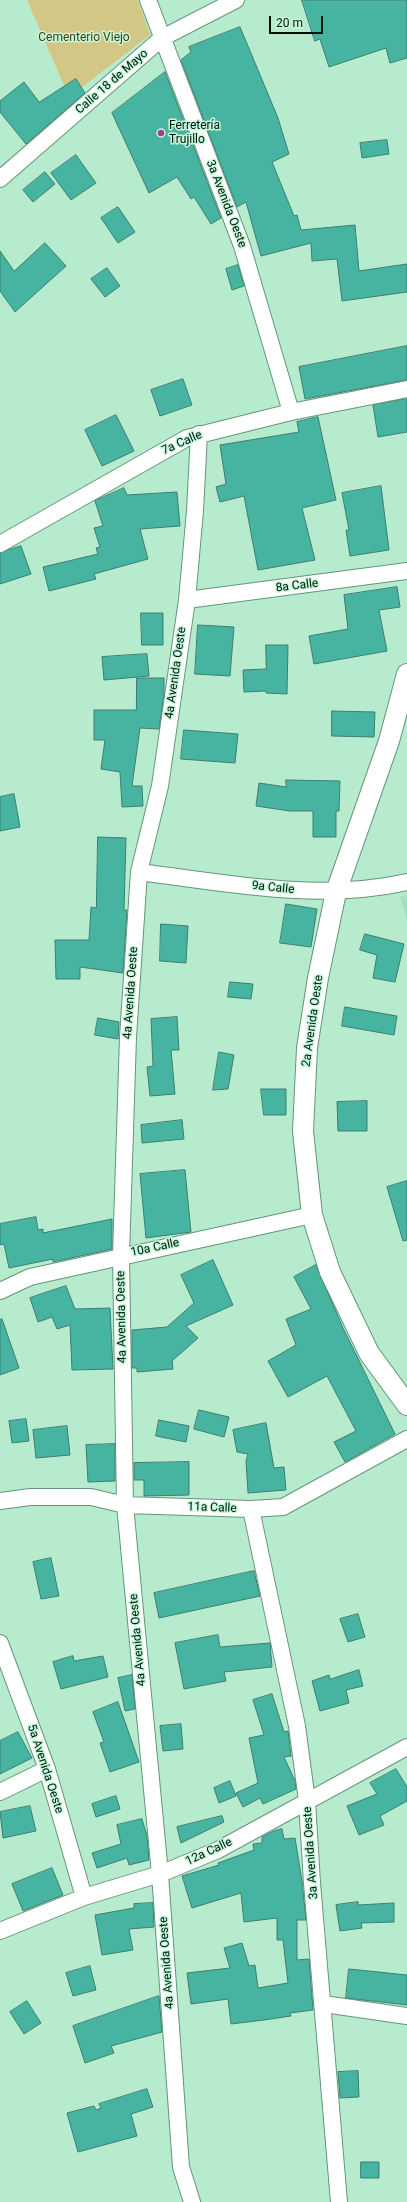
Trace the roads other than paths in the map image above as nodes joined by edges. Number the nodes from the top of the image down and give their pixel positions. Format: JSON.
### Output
{"nodes":[{"id":1,"x":148,"y":0,"type":"edge"},
{"id":2,"x":158,"y":0,"type":"edge"},
{"id":3,"x":236,"y":0,"type":"edge"},
{"id":4,"x":162,"y":38,"type":"junction"},
{"id":5,"x":0,"y":179,"type":"edge"},
{"id":6,"x":407,"y":389,"type":"edge"},
{"id":7,"x":291,"y":412,"type":"junction"},
{"id":8,"x":199,"y":434,"type":"junction"},
{"id":9,"x":0,"y":544,"type":"edge"},
{"id":10,"x":407,"y":571,"type":"edge"},
{"id":11,"x":187,"y":600,"type":"junction"},
{"id":12,"x":407,"y":674,"type":"edge"},
{"id":13,"x":139,"y":872,"type":"junction"},
{"id":14,"x":407,"y":882,"type":"edge"},
{"id":15,"x":336,"y":892,"type":"junction"},
{"id":16,"x":312,"y":1215,"type":"junction"},
{"id":17,"x":121,"y":1255,"type":"junction"},
{"id":18,"x":0,"y":1290,"type":"edge"},
{"id":19,"x":407,"y":1405,"type":"edge"},
{"id":20,"x":407,"y":1439,"type":"edge"},
{"id":21,"x":0,"y":1501,"type":"edge"},
{"id":22,"x":125,"y":1505,"type":"junction"},
{"id":23,"x":251,"y":1509,"type":"junction"},
{"id":24,"x":0,"y":1643,"type":"edge"},
{"id":25,"x":407,"y":1747,"type":"edge"},
{"id":26,"x":46,"y":1769,"type":"junction"},
{"id":27,"x":0,"y":1792,"type":"edge"},
{"id":28,"x":307,"y":1801,"type":"junction"},
{"id":29,"x":160,"y":1874,"type":"junction"},
{"id":30,"x":84,"y":1897,"type":"junction"},
{"id":31,"x":0,"y":1931,"type":"edge"},
{"id":32,"x":324,"y":2004,"type":"junction"},
{"id":33,"x":407,"y":2016,"type":"edge"},
{"id":34,"x":192,"y":2202,"type":"edge"},
{"id":35,"x":339,"y":2202,"type":"edge"}],
"edges":[{"from":1,"to":4,"type":"street","name":"3a Avenida Oeste"},
{"from":2,"to":4,"type":"street"},
{"from":3,"to":4,"type":"street","name":"Calle 18 de Mayo"},
{"from":4,"to":5,"type":"street","name":"Calle 18 de Mayo"},
{"from":4,"to":7,"type":"street","name":"3a Avenida Oeste"},
{"from":6,"to":7,"type":"street","name":"7a Calle"},
{"from":7,"to":8,"type":"street","name":"7a Calle"},
{"from":8,"to":9,"type":"street","name":"7a Calle"},
{"from":8,"to":11,"type":"street","name":"4a Avenida Oeste"},
{"from":10,"to":11,"type":"street","name":"8a Calle"},
{"from":11,"to":13,"type":"street","name":"4a Avenida Oeste"},
{"from":12,"to":15,"type":"street","name":"2a Avenida Oeste"},
{"from":13,"to":15,"type":"street","name":"9a Calle"},
{"from":13,"to":17,"type":"street","name":"4a Avenida Oeste"},
{"from":14,"to":15,"type":"street","name":"9a Calle"},
{"from":15,"to":16,"type":"street","name":"2a Avenida Oeste"},
{"from":16,"to":17,"type":"street","name":"10a Calle"},
{"from":16,"to":19,"type":"street","name":"2a Avenida Oeste"},
{"from":17,"to":18,"type":"street","name":"10a Calle"},
{"from":17,"to":22,"type":"street","name":"4a Avenida Oeste"},
{"from":20,"to":23,"type":"street","name":"11a Calle"},
{"from":21,"to":22,"type":"street","name":"11a Calle"},
{"from":22,"to":23,"type":"street","name":"11a Calle"},
{"from":22,"to":29,"type":"street","name":"4a Avenida Oeste"},
{"from":23,"to":28,"type":"street","name":"3a Avenida Oeste"},
{"from":24,"to":26,"type":"street","name":"5a Avenida Oeste"},
{"from":25,"to":28,"type":"street","name":"12a Calle"},
{"from":26,"to":27,"type":"street"},
{"from":26,"to":30,"type":"street","name":"5a Avenida Oeste"},
{"from":28,"to":29,"type":"street","name":"12a Calle"},
{"from":28,"to":32,"type":"street","name":"3a Avenida Oeste"},
{"from":29,"to":30,"type":"street","name":"12a Calle"},
{"from":29,"to":34,"type":"street","name":"4a Avenida Oeste"},
{"from":30,"to":31,"type":"street","name":"12a Calle"},
{"from":32,"to":33,"type":"street"},
{"from":32,"to":35,"type":"street","name":"3a Avenida Oeste"}]}
